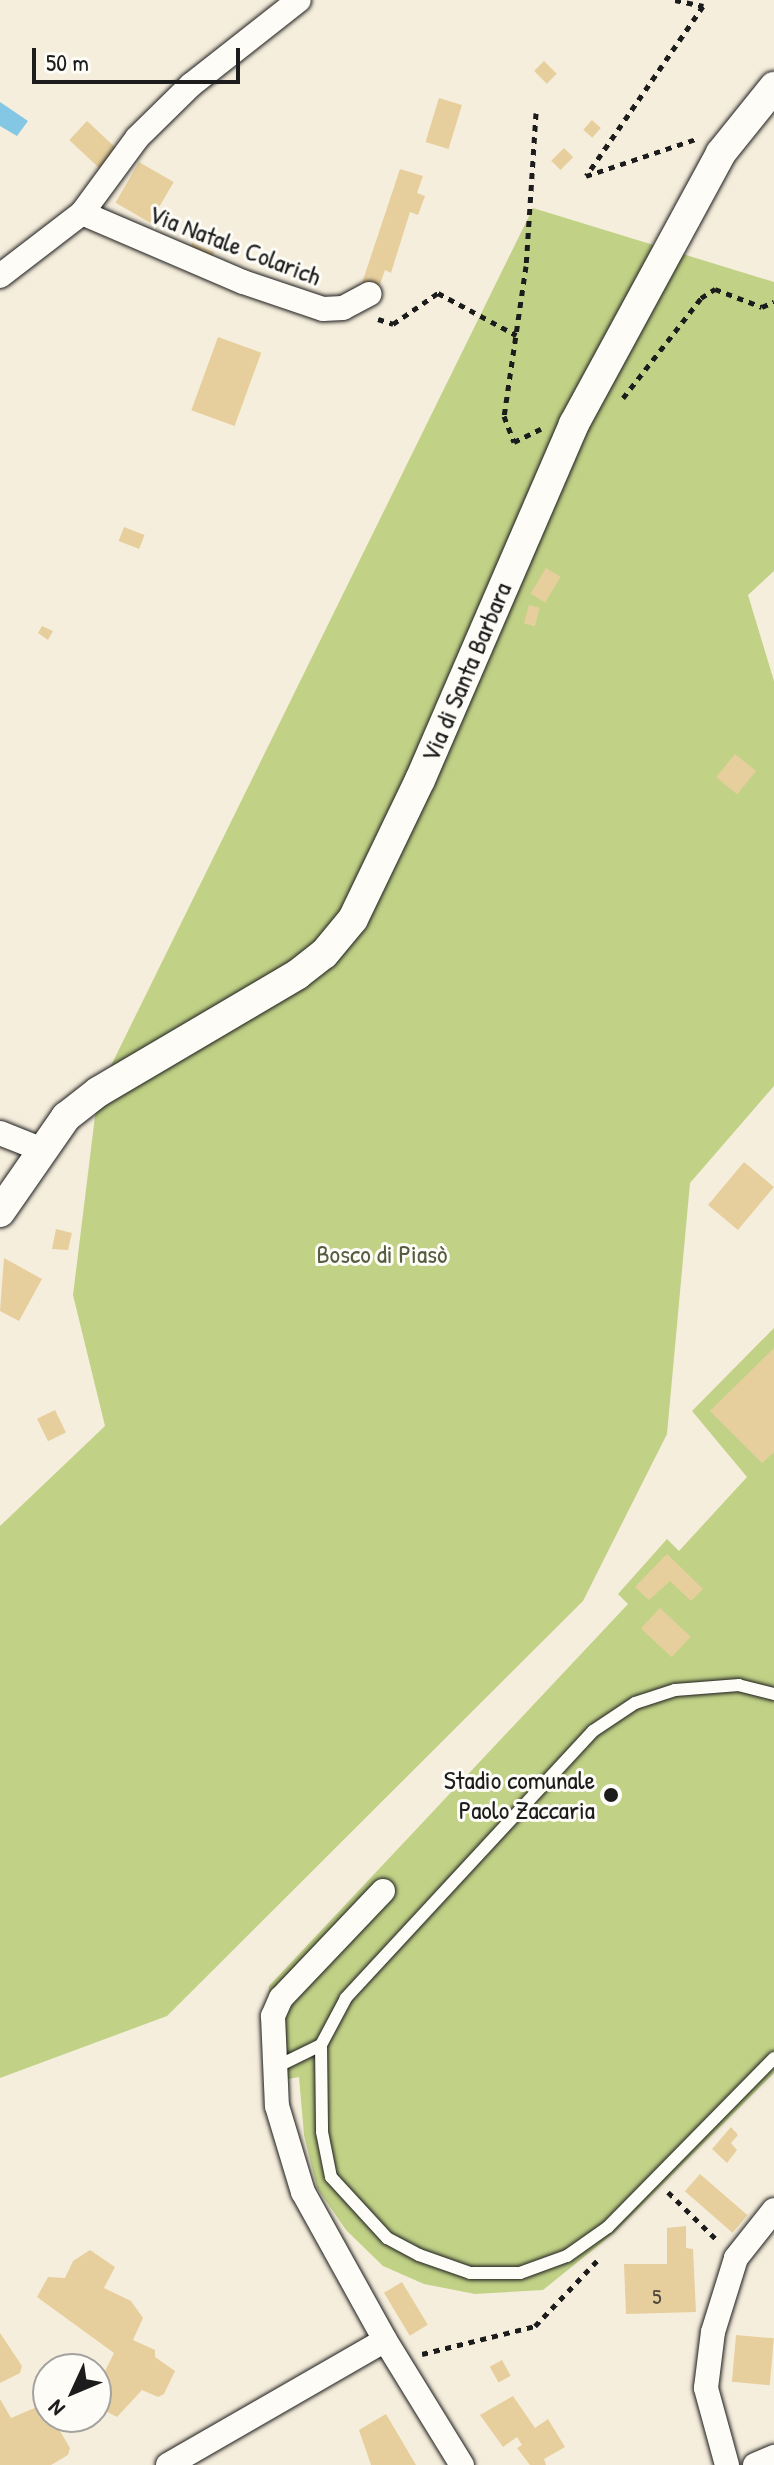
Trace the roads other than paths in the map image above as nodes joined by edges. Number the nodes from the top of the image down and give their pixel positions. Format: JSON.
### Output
{"nodes":[{"id":1,"x":299,"y":0,"type":"edge"},
{"id":2,"x":774,"y":87,"type":"edge"},
{"id":3,"x":82,"y":213,"type":"junction"},
{"id":4,"x":0,"y":276,"type":"edge"},
{"id":5,"x":369,"y":294,"type":"dead end"},
{"id":6,"x":0,"y":1133,"type":"edge"},
{"id":7,"x":40,"y":1149,"type":"junction"},
{"id":8,"x":0,"y":1212,"type":"edge"},
{"id":9,"x":774,"y":1694,"type":"edge"},
{"id":10,"x":383,"y":1891,"type":"dead end"},
{"id":11,"x":321,"y":2045,"type":"junction"},
{"id":12,"x":774,"y":2058,"type":"edge"},
{"id":13,"x":274,"y":2068,"type":"junction"},
{"id":14,"x":774,"y":2210,"type":"edge"},
{"id":15,"x":391,"y":2350,"type":"junction"},
{"id":16,"x":774,"y":2457,"type":"edge"},
{"id":17,"x":168,"y":2465,"type":"edge"},
{"id":18,"x":462,"y":2465,"type":"edge"},
{"id":19,"x":727,"y":2465,"type":"edge"},
{"id":20,"x":755,"y":2465,"type":"edge"}],
"edges":[{"from":1,"to":3,"type":"street"},
{"from":2,"to":7,"type":"street","name":"Via di Santa Barbara"},
{"from":3,"to":4,"type":"street"},
{"from":3,"to":5,"type":"street","name":"Via Natale Colarich"},
{"from":6,"to":7,"type":"street"},
{"from":7,"to":8,"type":"street","name":"Via di Santa Barbara"},
{"from":9,"to":11,"type":"lane"},
{"from":10,"to":13,"type":"street"},
{"from":11,"to":12,"type":"lane"},
{"from":11,"to":13,"type":"lane"},
{"from":13,"to":15,"type":"street"},
{"from":14,"to":19,"type":"street"},
{"from":15,"to":17,"type":"street"},
{"from":15,"to":18,"type":"street"},
{"from":16,"to":20,"type":"street"}]}
